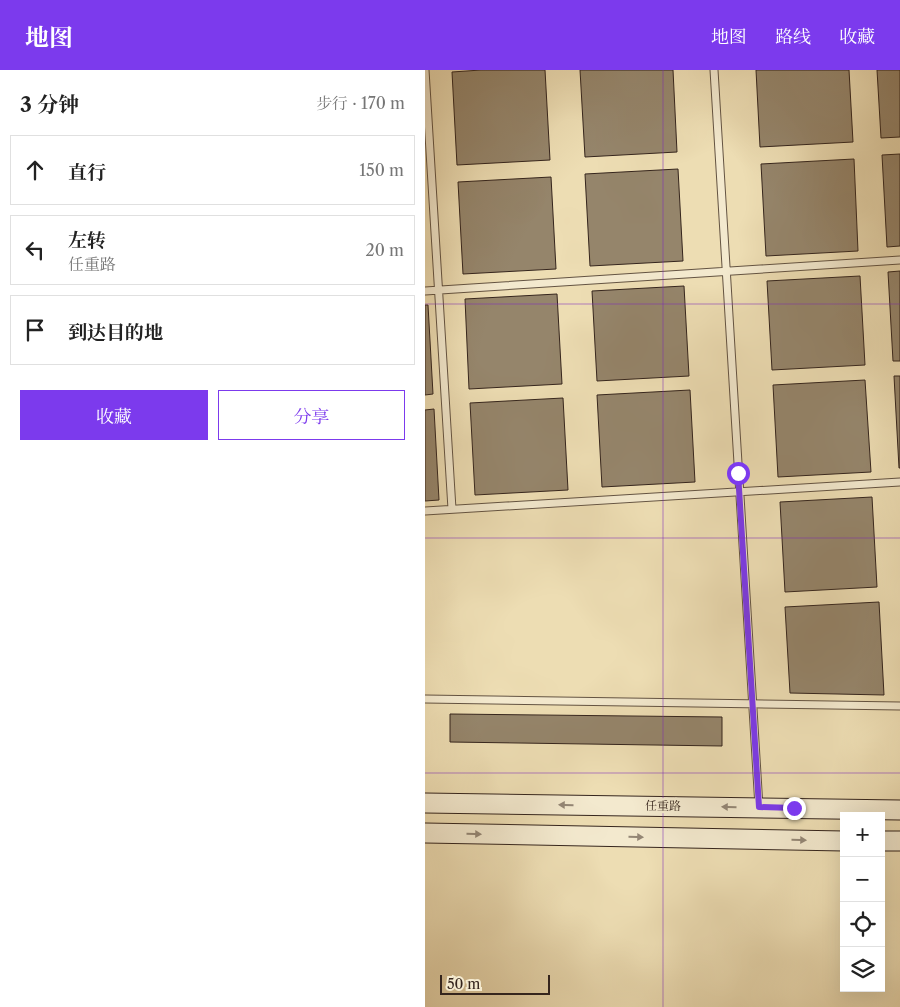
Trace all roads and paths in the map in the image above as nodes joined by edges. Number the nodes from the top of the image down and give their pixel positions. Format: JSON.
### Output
{"nodes":[{"id":1,"x":425,"y":70,"type":"edge"},
{"id":2,"x":714,"y":70,"type":"edge"},
{"id":3,"x":900,"y":260,"type":"edge"},
{"id":4,"x":726,"y":271,"type":"junction"},
{"id":5,"x":439,"y":290,"type":"junction"},
{"id":6,"x":425,"y":291,"type":"edge"},
{"id":7,"x":900,"y":482,"type":"edge"},
{"id":8,"x":739,"y":492,"type":"junction"},
{"id":9,"x":452,"y":509,"type":"junction"},
{"id":10,"x":425,"y":511,"type":"edge"},
{"id":11,"x":425,"y":699,"type":"edge"},
{"id":12,"x":753,"y":704,"type":"junction"},
{"id":13,"x":900,"y":706,"type":"edge"},
{"id":14,"x":425,"y":803,"type":"edge"},
{"id":15,"x":759,"y":807,"type":"junction"},
{"id":16,"x":900,"y":810,"type":"edge"},
{"id":17,"x":425,"y":833,"type":"edge"},
{"id":18,"x":840,"y":840,"type":"edge"},
{"id":19,"x":885,"y":841,"type":"edge"},
{"id":20,"x":900,"y":842,"type":"edge"}],
"edges":[{"from":1,"to":5,"type":"lane"},
{"from":2,"to":4,"type":"lane"},
{"from":3,"to":4,"type":"lane"},
{"from":4,"to":5,"type":"lane"},
{"from":4,"to":8,"type":"lane"},
{"from":5,"to":6,"type":"lane"},
{"from":5,"to":9,"type":"lane"},
{"from":7,"to":8,"type":"lane"},
{"from":8,"to":9,"type":"lane"},
{"from":8,"to":12,"type":"lane"},
{"from":9,"to":10,"type":"lane"},
{"from":11,"to":12,"type":"lane"},
{"from":12,"to":13,"type":"lane"},
{"from":12,"to":15,"type":"lane"},
{"from":15,"to":14,"type":"main road","name":"任重路","one_way":true},
{"from":15,"to":16,"type":"main road","name":"任重路"},
{"from":17,"to":18,"type":"main road","one_way":true},
{"from":19,"to":20,"type":"main road"}]}
